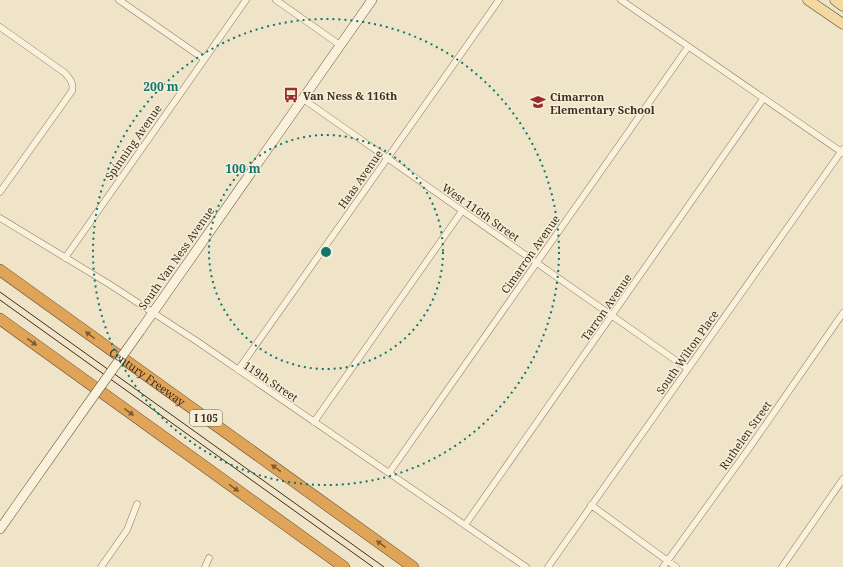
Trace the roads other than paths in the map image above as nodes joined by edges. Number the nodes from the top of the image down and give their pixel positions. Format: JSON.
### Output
{"nodes":[{"id":1,"x":119,"y":0,"type":"edge"},
{"id":2,"x":246,"y":0,"type":"edge"},
{"id":3,"x":276,"y":0,"type":"edge"},
{"id":4,"x":372,"y":0,"type":"edge"},
{"id":5,"x":499,"y":0,"type":"edge"},
{"id":6,"x":621,"y":0,"type":"edge"},
{"id":7,"x":808,"y":0,"type":"edge"},
{"id":8,"x":835,"y":0,"type":"edge"},
{"id":9,"x":843,"y":6,"type":"edge"},
{"id":10,"x":843,"y":24,"type":"edge"},
{"id":11,"x":0,"y":26,"type":"edge"},
{"id":12,"x":340,"y":45,"type":"junction"},
{"id":13,"x":688,"y":48,"type":"junction"},
{"id":14,"x":204,"y":59,"type":"junction"},
{"id":15,"x":303,"y":99,"type":"junction"},
{"id":16,"x":763,"y":100,"type":"junction"},
{"id":17,"x":842,"y":151,"type":"edge"},
{"id":18,"x":387,"y":158,"type":"junction"},
{"id":19,"x":0,"y":192,"type":"edge"},
{"id":20,"x":462,"y":211,"type":"junction"},
{"id":21,"x":0,"y":218,"type":"edge"},
{"id":22,"x":66,"y":258,"type":"junction"},
{"id":23,"x":537,"y":263,"type":"junction"},
{"id":24,"x":0,"y":270,"type":"edge"},
{"id":25,"x":152,"y":313,"type":"junction"},
{"id":26,"x":843,"y":314,"type":"edge"},
{"id":27,"x":612,"y":316,"type":"junction"},
{"id":28,"x":0,"y":319,"type":"edge"},
{"id":29,"x":688,"y":369,"type":"junction"},
{"id":30,"x":238,"y":370,"type":"junction"},
{"id":31,"x":314,"y":422,"type":"junction"},
{"id":32,"x":389,"y":473,"type":"junction"},
{"id":33,"x":843,"y":479,"type":"edge"},
{"id":34,"x":137,"y":504,"type":"dead end"},
{"id":35,"x":591,"y":505,"type":"junction"},
{"id":36,"x":464,"y":525,"type":"junction"},
{"id":37,"x":0,"y":529,"type":"edge"},
{"id":38,"x":209,"y":558,"type":"dead end"},
{"id":39,"x":667,"y":560,"type":"junction"},
{"id":40,"x":101,"y":567,"type":"edge"},
{"id":41,"x":205,"y":567,"type":"edge"},
{"id":42,"x":344,"y":567,"type":"edge"},
{"id":43,"x":413,"y":567,"type":"edge"},
{"id":44,"x":526,"y":567,"type":"edge"},
{"id":45,"x":548,"y":567,"type":"edge"},
{"id":46,"x":663,"y":567,"type":"edge"},
{"id":47,"x":676,"y":567,"type":"edge"},
{"id":48,"x":782,"y":567,"type":"edge"}],
"edges":[{"from":1,"to":14,"type":"street"},
{"from":2,"to":14,"type":"street","name":"Spinning Avenue"},
{"from":3,"to":12,"type":"street"},
{"from":4,"to":12,"type":"main road","name":"South Van Ness Avenue"},
{"from":5,"to":18,"type":"street","name":"Haas Avenue"},
{"from":6,"to":13,"type":"street"},
{"from":7,"to":10,"type":"main road"},
{"from":8,"to":9,"type":"main road"},
{"from":11,"to":19,"type":"street"},
{"from":12,"to":15,"type":"main road","name":"South Van Ness Avenue"},
{"from":13,"to":16,"type":"street"},
{"from":13,"to":23,"type":"street","name":"Cimarron Avenue"},
{"from":14,"to":22,"type":"street","name":"Spinning Avenue"},
{"from":15,"to":18,"type":"street","name":"West 116th Street"},
{"from":15,"to":25,"type":"main road","name":"South Van Ness Avenue"},
{"from":16,"to":17,"type":"street"},
{"from":16,"to":27,"type":"street","name":"Tarron Avenue"},
{"from":17,"to":29,"type":"street","name":"South Wilton Place"},
{"from":18,"to":20,"type":"street","name":"West 116th Street"},
{"from":18,"to":30,"type":"street","name":"Haas Avenue"},
{"from":20,"to":23,"type":"street","name":"West 116th Street"},
{"from":20,"to":31,"type":"street"},
{"from":21,"to":22,"type":"street","name":"119th Street"},
{"from":22,"to":25,"type":"street","name":"119th Street"},
{"from":23,"to":27,"type":"street","name":"West 116th Street"},
{"from":23,"to":32,"type":"street","name":"Cimarron Avenue"},
{"from":43,"to":24,"type":"highway","name":"Century Freeway","number":"I 105","one_way":true},
{"from":25,"to":30,"type":"street","name":"119th Street"},
{"from":25,"to":37,"type":"main road","name":"South Van Ness Avenue","bridge":true},
{"from":26,"to":39,"type":"street","name":"Ruthelen Street"},
{"from":27,"to":29,"type":"street","name":"West 116th Street"},
{"from":27,"to":36,"type":"street","name":"Tarron Avenue"},
{"from":28,"to":42,"type":"highway","one_way":true},
{"from":29,"to":35,"type":"street","name":"South Wilton Place"},
{"from":30,"to":31,"type":"street","name":"119th Street"},
{"from":31,"to":32,"type":"street","name":"119th Street"},
{"from":32,"to":36,"type":"street","name":"119th Street"},
{"from":33,"to":48,"type":"street"},
{"from":34,"to":40,"type":"street"},
{"from":35,"to":39,"type":"street"},
{"from":35,"to":45,"type":"street","name":"South Wilton Place"},
{"from":36,"to":44,"type":"street","name":"119th Street"},
{"from":38,"to":41,"type":"street"},
{"from":39,"to":46,"type":"street","name":"Ruthelen Street"},
{"from":39,"to":47,"type":"street"}]}
